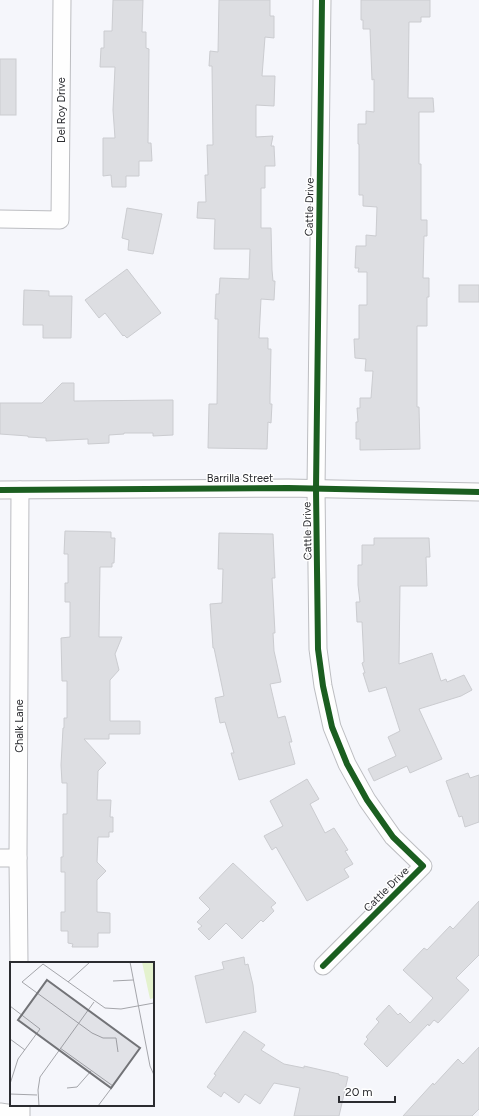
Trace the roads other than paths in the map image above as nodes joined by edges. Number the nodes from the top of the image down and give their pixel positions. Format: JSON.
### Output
{"nodes":[{"id":1,"x":62,"y":0,"type":"edge"},
{"id":2,"x":322,"y":0,"type":"edge"},
{"id":3,"x":0,"y":219,"type":"edge"},
{"id":4,"x":316,"y":488,"type":"junction"},
{"id":5,"x":0,"y":490,"type":"edge"},
{"id":6,"x":20,"y":490,"type":"junction"},
{"id":7,"x":479,"y":492,"type":"edge"},
{"id":8,"x":0,"y":858,"type":"edge"},
{"id":9,"x":18,"y":858,"type":"junction"},
{"id":10,"x":19,"y":962,"type":"edge"},
{"id":11,"x":323,"y":966,"type":"dead end"},
{"id":12,"x":21,"y":1106,"type":"edge"},
{"id":13,"x":0,"y":1112,"type":"edge"}],
"edges":[{"from":1,"to":3,"type":"street","name":"Del Roy Drive"},
{"from":2,"to":4,"type":"street","name":"Cattle Drive"},
{"from":4,"to":6,"type":"street","name":"Barrilla Street"},
{"from":4,"to":7,"type":"street","name":"Barrilla Street"},
{"from":4,"to":11,"type":"street","name":"Cattle Drive"},
{"from":5,"to":6,"type":"street","name":"Barrilla Street"},
{"from":6,"to":9,"type":"street","name":"Chalk Lane"},
{"from":8,"to":9,"type":"street"},
{"from":9,"to":10,"type":"street","name":"Chalk Lane"},
{"from":12,"to":13,"type":"street"}]}
